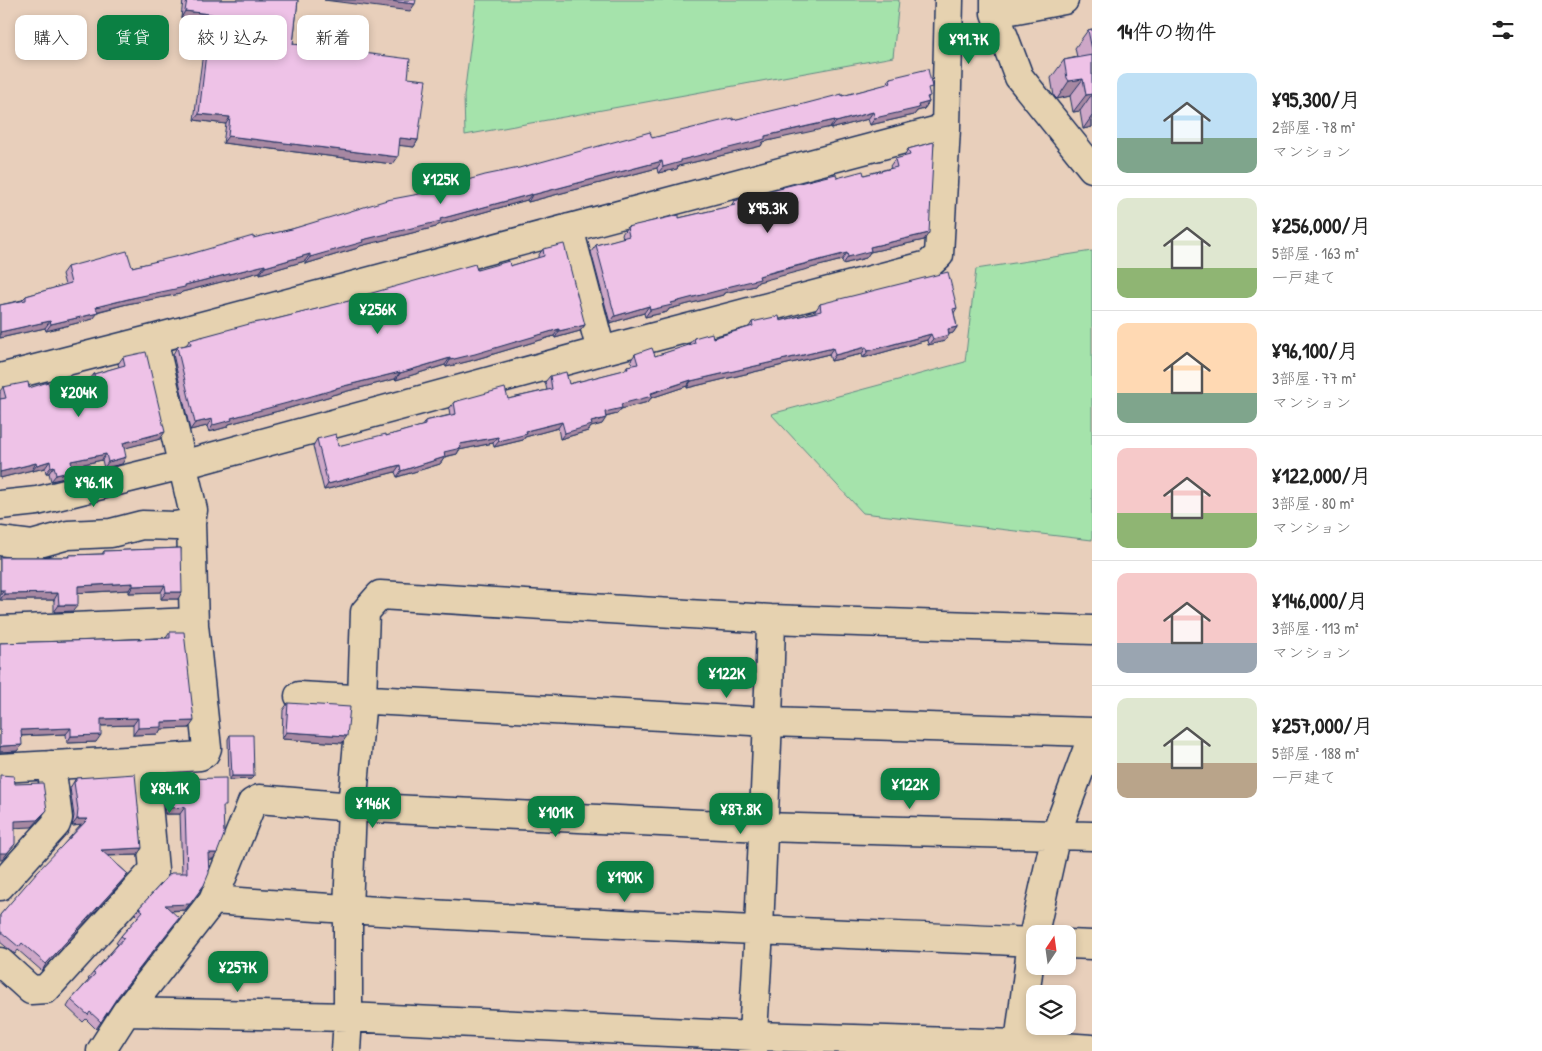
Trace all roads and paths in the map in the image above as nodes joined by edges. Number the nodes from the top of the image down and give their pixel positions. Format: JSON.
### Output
{"nodes":[{"id":1,"x":949,"y":0,"type":"edge"},
{"id":2,"x":1064,"y":0,"type":"edge"},
{"id":3,"x":995,"y":6,"type":"edge"},
{"id":4,"x":946,"y":128,"type":"junction"},
{"id":5,"x":1092,"y":168,"type":"edge"},
{"id":6,"x":569,"y":228,"type":"junction"},
{"id":7,"x":154,"y":339,"type":"junction"},
{"id":8,"x":601,"y":351,"type":"junction"},
{"id":9,"x":0,"y":378,"type":"edge"},
{"id":10,"x":182,"y":465,"type":"junction"},
{"id":11,"x":57,"y":496,"type":"junction"},
{"id":12,"x":0,"y":505,"type":"edge"},
{"id":13,"x":191,"y":522,"type":"junction"},
{"id":14,"x":68,"y":535,"type":"junction"},
{"id":15,"x":0,"y":541,"type":"edge"},
{"id":16,"x":771,"y":619,"type":"junction"},
{"id":17,"x":194,"y":622,"type":"junction"},
{"id":18,"x":0,"y":630,"type":"edge"},
{"id":19,"x":1092,"y":630,"type":"edge"},
{"id":20,"x":299,"y":696,"type":"dead end"},
{"id":21,"x":362,"y":699,"type":"junction"},
{"id":22,"x":769,"y":722,"type":"junction"},
{"id":23,"x":1092,"y":732,"type":"edge"},
{"id":24,"x":1092,"y":737,"type":"edge"},
{"id":25,"x":144,"y":760,"type":"junction"},
{"id":26,"x":51,"y":765,"type":"junction"},
{"id":27,"x":0,"y":768,"type":"edge"},
{"id":28,"x":352,"y":807,"type":"junction"},
{"id":29,"x":762,"y":827,"type":"junction"},
{"id":30,"x":1056,"y":834,"type":"junction"},
{"id":31,"x":1092,"y":836,"type":"edge"},
{"id":32,"x":0,"y":886,"type":"edge"},
{"id":33,"x":213,"y":900,"type":"junction"},
{"id":34,"x":348,"y":910,"type":"junction"},
{"id":35,"x":1037,"y":925,"type":"edge"},
{"id":36,"x":759,"y":931,"type":"junction"},
{"id":37,"x":1026,"y":942,"type":"edge"},
{"id":38,"x":1076,"y":944,"type":"edge"},
{"id":39,"x":1092,"y":945,"type":"edge"},
{"id":40,"x":0,"y":962,"type":"edge"},
{"id":41,"x":1028,"y":975,"type":"edge"},
{"id":42,"x":126,"y":1012,"type":"junction"},
{"id":43,"x":348,"y":1017,"type":"junction"},
{"id":44,"x":753,"y":1043,"type":"edge"},
{"id":45,"x":1018,"y":1048,"type":"edge"},
{"id":46,"x":1092,"y":1049,"type":"edge"},
{"id":47,"x":101,"y":1051,"type":"edge"},
{"id":48,"x":346,"y":1051,"type":"edge"}],
"edges":[{"from":1,"to":4,"type":"street"},
{"from":2,"to":3,"type":"street"},
{"from":3,"to":5,"type":"street"},
{"from":4,"to":6,"type":"street"},
{"from":4,"to":8,"type":"street"},
{"from":6,"to":7,"type":"street"},
{"from":6,"to":8,"type":"street"},
{"from":7,"to":9,"type":"street"},
{"from":7,"to":10,"type":"street"},
{"from":8,"to":10,"type":"street"},
{"from":10,"to":11,"type":"street"},
{"from":10,"to":13,"type":"street"},
{"from":11,"to":12,"type":"street"},
{"from":11,"to":14,"type":"street"},
{"from":13,"to":14,"type":"street"},
{"from":13,"to":17,"type":"street"},
{"from":14,"to":15,"type":"street"},
{"from":16,"to":19,"type":"street"},
{"from":16,"to":21,"type":"street"},
{"from":16,"to":22,"type":"street"},
{"from":17,"to":18,"type":"street"},
{"from":17,"to":25,"type":"street"},
{"from":20,"to":21,"type":"street"},
{"from":21,"to":22,"type":"street"},
{"from":21,"to":28,"type":"street"},
{"from":22,"to":23,"type":"street"},
{"from":22,"to":29,"type":"street"},
{"from":24,"to":30,"type":"street"},
{"from":25,"to":26,"type":"street"},
{"from":25,"to":40,"type":"street"},
{"from":26,"to":27,"type":"street"},
{"from":26,"to":32,"type":"street"},
{"from":28,"to":29,"type":"street"},
{"from":28,"to":33,"type":"street"},
{"from":28,"to":34,"type":"street"},
{"from":29,"to":30,"type":"street"},
{"from":29,"to":36,"type":"street"},
{"from":30,"to":31,"type":"street"},
{"from":30,"to":35,"type":"street"},
{"from":33,"to":34,"type":"street"},
{"from":33,"to":42,"type":"street"},
{"from":34,"to":36,"type":"street"},
{"from":34,"to":43,"type":"street"},
{"from":36,"to":37,"type":"street"},
{"from":36,"to":44,"type":"street"},
{"from":38,"to":39,"type":"street"},
{"from":41,"to":45,"type":"street"},
{"from":42,"to":43,"type":"street"},
{"from":42,"to":47,"type":"street"},
{"from":43,"to":44,"type":"street"},
{"from":43,"to":48,"type":"street"},
{"from":44,"to":45,"type":"street"},
{"from":45,"to":46,"type":"street"}]}
